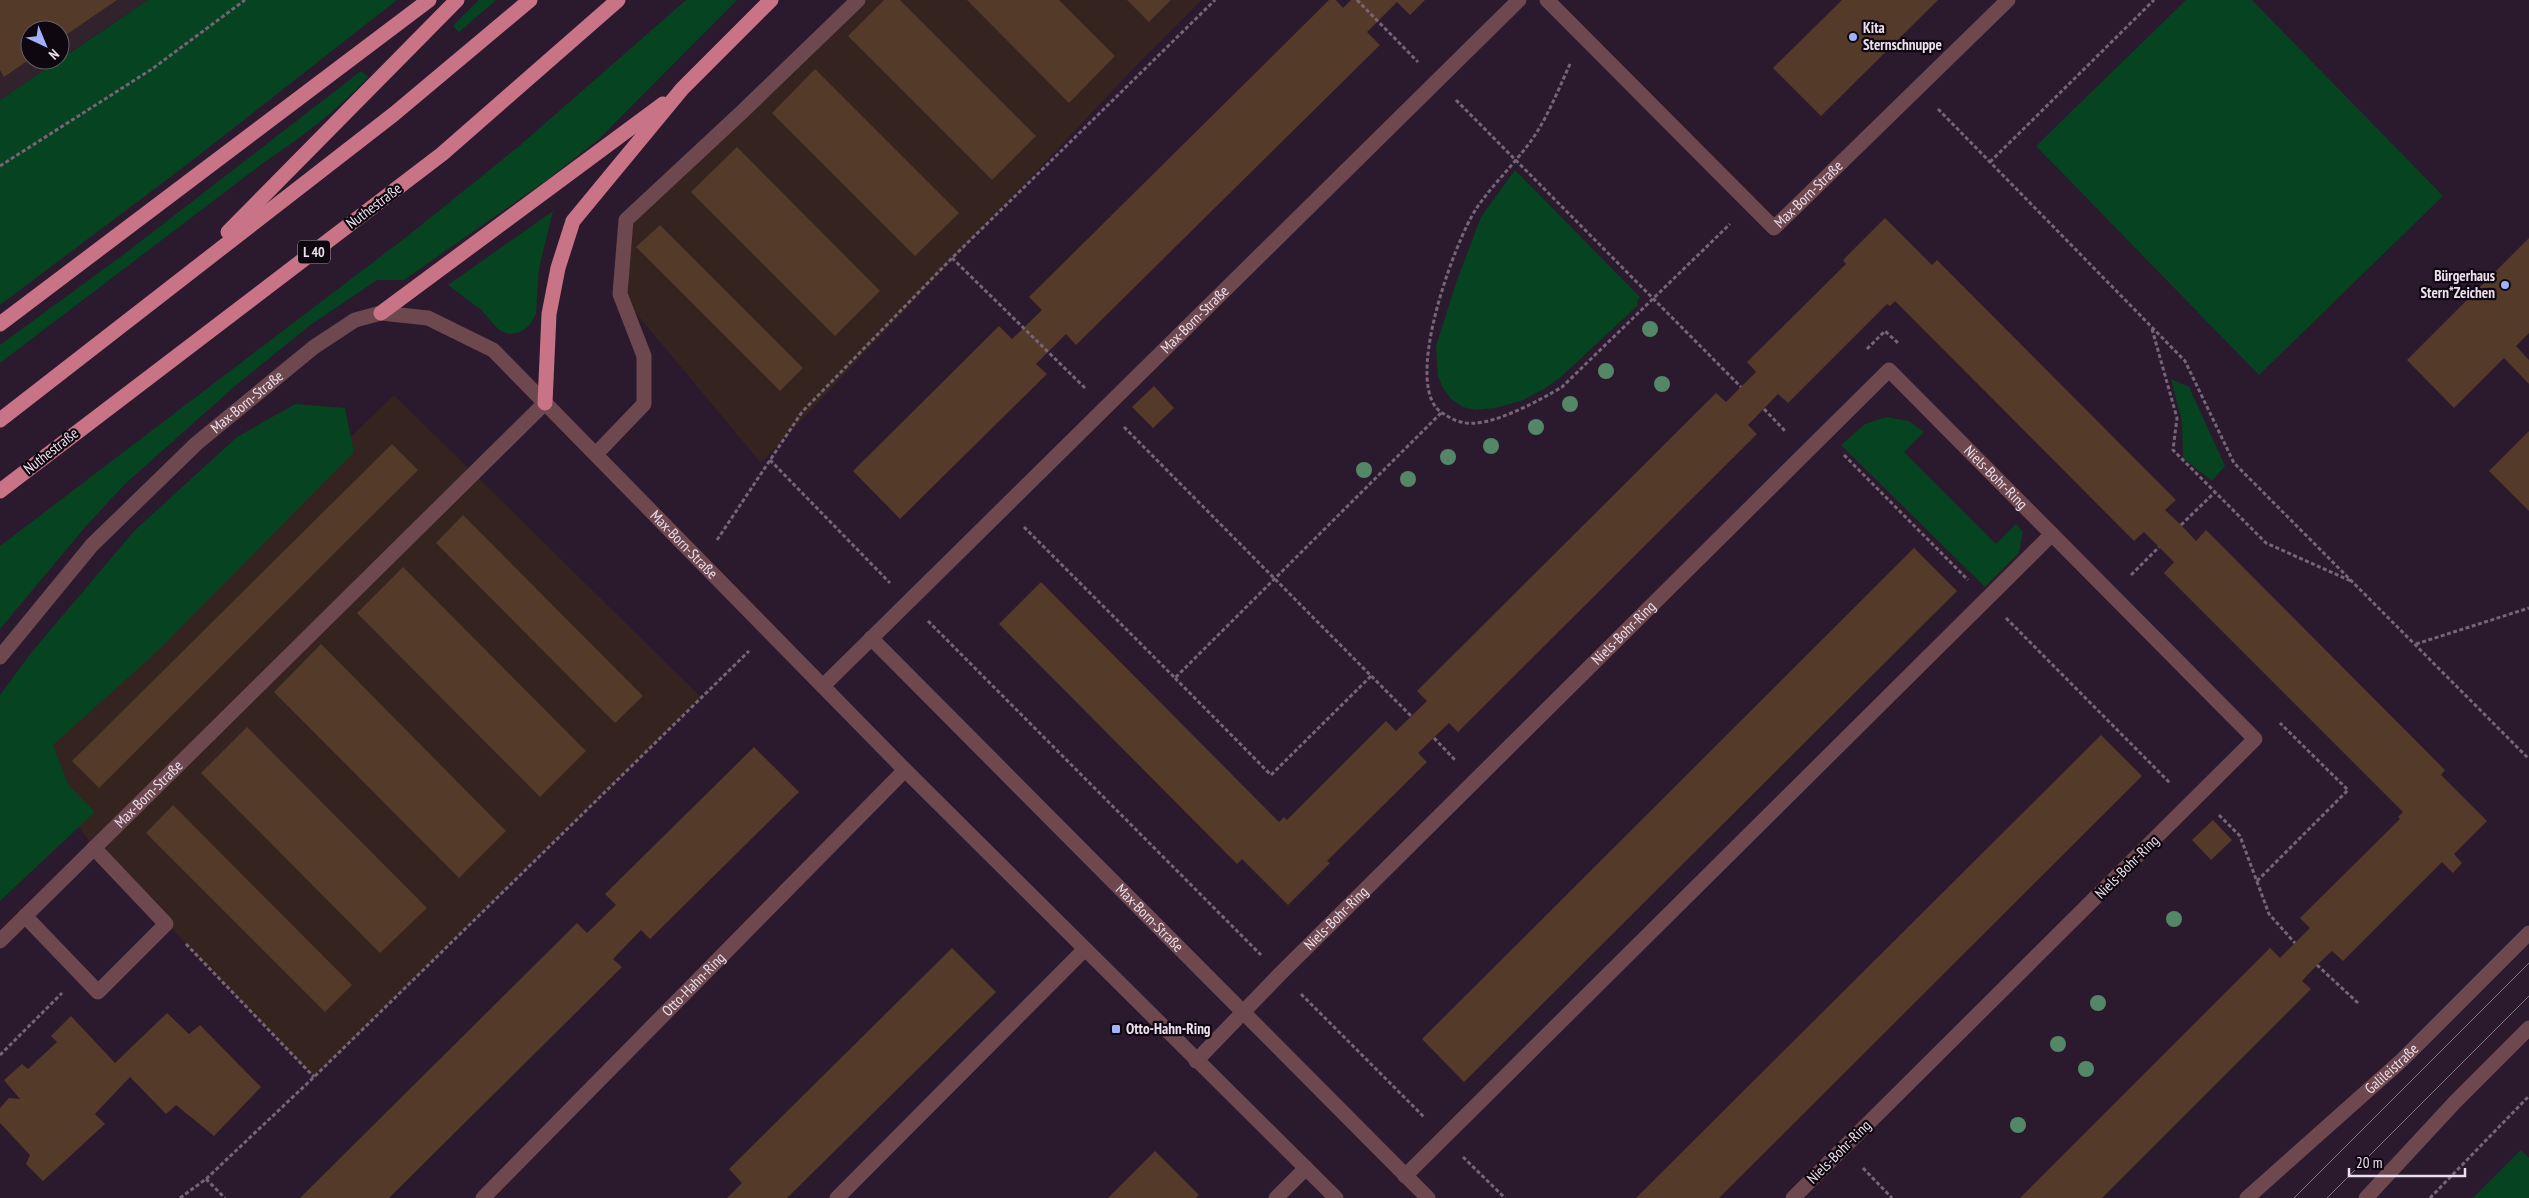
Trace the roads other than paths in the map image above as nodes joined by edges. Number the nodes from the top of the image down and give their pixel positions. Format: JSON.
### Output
{"nodes":[{"id":1,"x":429,"y":0,"type":"edge"},
{"id":2,"x":457,"y":0,"type":"edge"},
{"id":3,"x":530,"y":0,"type":"edge"},
{"id":4,"x":618,"y":0,"type":"edge"},
{"id":5,"x":771,"y":0,"type":"edge"},
{"id":6,"x":858,"y":0,"type":"edge"},
{"id":7,"x":1519,"y":0,"type":"edge"},
{"id":8,"x":1547,"y":0,"type":"edge"},
{"id":9,"x":2008,"y":0,"type":"edge"},
{"id":10,"x":682,"y":89,"type":"junction"},
{"id":11,"x":187,"y":274,"type":"junction"},
{"id":12,"x":381,"y":313,"type":"junction"},
{"id":13,"x":0,"y":324,"type":"edge"},
{"id":14,"x":545,"y":403,"type":"junction"},
{"id":15,"x":0,"y":420,"type":"edge"},
{"id":16,"x":596,"y":454,"type":"junction"},
{"id":17,"x":0,"y":491,"type":"edge"},
{"id":18,"x":2052,"y":534,"type":"junction"},
{"id":19,"x":871,"y":638,"type":"junction"},
{"id":20,"x":0,"y":657,"type":"edge"},
{"id":21,"x":822,"y":686,"type":"junction"},
{"id":22,"x":905,"y":770,"type":"junction"},
{"id":23,"x":94,"y":848,"type":"junction"},
{"id":24,"x":26,"y":916,"type":"junction"},
{"id":25,"x":2529,"y":933,"type":"edge"},
{"id":26,"x":0,"y":941,"type":"edge"},
{"id":27,"x":1084,"y":950,"type":"junction"},
{"id":28,"x":1243,"y":1012,"type":"junction"},
{"id":29,"x":2529,"y":1028,"type":"edge"},
{"id":30,"x":1196,"y":1061,"type":"junction"},
{"id":31,"x":1306,"y":1168,"type":"junction"},
{"id":32,"x":1405,"y":1176,"type":"junction"},
{"id":33,"x":483,"y":1198,"type":"edge"},
{"id":34,"x":837,"y":1198,"type":"edge"},
{"id":35,"x":1276,"y":1198,"type":"edge"},
{"id":36,"x":1336,"y":1198,"type":"edge"},
{"id":37,"x":1428,"y":1198,"type":"edge"},
{"id":38,"x":1793,"y":1198,"type":"edge"},
{"id":39,"x":2247,"y":1198,"type":"edge"},
{"id":40,"x":2366,"y":1198,"type":"edge"}],
"edges":[{"from":1,"to":13,"type":"highway"},
{"from":2,"to":11,"type":"highway"},
{"from":3,"to":11,"type":"highway"},
{"from":4,"to":17,"type":"highway","name":"Nuthestraße","number":"L 40"},
{"from":5,"to":10,"type":"highway"},
{"from":6,"to":16,"type":"street"},
{"from":7,"to":19,"type":"street","name":"Max-Born-Straße"},
{"from":8,"to":9,"type":"street","name":"Max-Born-Straße"},
{"from":10,"to":12,"type":"highway"},
{"from":10,"to":14,"type":"highway"},
{"from":11,"to":15,"type":"highway"},
{"from":12,"to":14,"type":"street","name":"Max-Born-Straße"},
{"from":12,"to":20,"type":"street","name":"Max-Born-Straße"},
{"from":14,"to":16,"type":"street","name":"Max-Born-Straße"},
{"from":14,"to":23,"type":"street","name":"Max-Born-Straße"},
{"from":16,"to":21,"type":"street","name":"Max-Born-Straße"},
{"from":18,"to":28,"type":"street","name":"Niels-Bohr-Ring"},
{"from":18,"to":32,"type":"street"},
{"from":18,"to":38,"type":"street","name":"Niels-Bohr-Ring"},
{"from":19,"to":21,"type":"street","name":"Max-Born-Straße"},
{"from":19,"to":28,"type":"street","name":"Max-Born-Straße"},
{"from":21,"to":22,"type":"street","name":"Max-Born-Straße"},
{"from":22,"to":27,"type":"street","name":"Max-Born-Straße"},
{"from":22,"to":33,"type":"street","name":"Otto-Hahn-Ring"},
{"from":23,"to":24,"type":"street","name":"Max-Born-Straße"},
{"from":23,"to":24,"type":"street"},
{"from":24,"to":26,"type":"street","name":"Max-Born-Straße"},
{"from":25,"to":39,"type":"street","name":"Galileistraße"},
{"from":27,"to":30,"type":"street","name":"Max-Born-Straße"},
{"from":27,"to":34,"type":"street"},
{"from":28,"to":30,"type":"street","name":"Niels-Bohr-Ring"},
{"from":28,"to":32,"type":"street","name":"Max-Born-Straße"},
{"from":29,"to":40,"type":"street"},
{"from":30,"to":31,"type":"street","name":"Max-Born-Straße"},
{"from":31,"to":35,"type":"street"},
{"from":31,"to":36,"type":"street","name":"Max-Born-Straße"},
{"from":32,"to":37,"type":"street","name":"Max-Born-Straße"}]}
